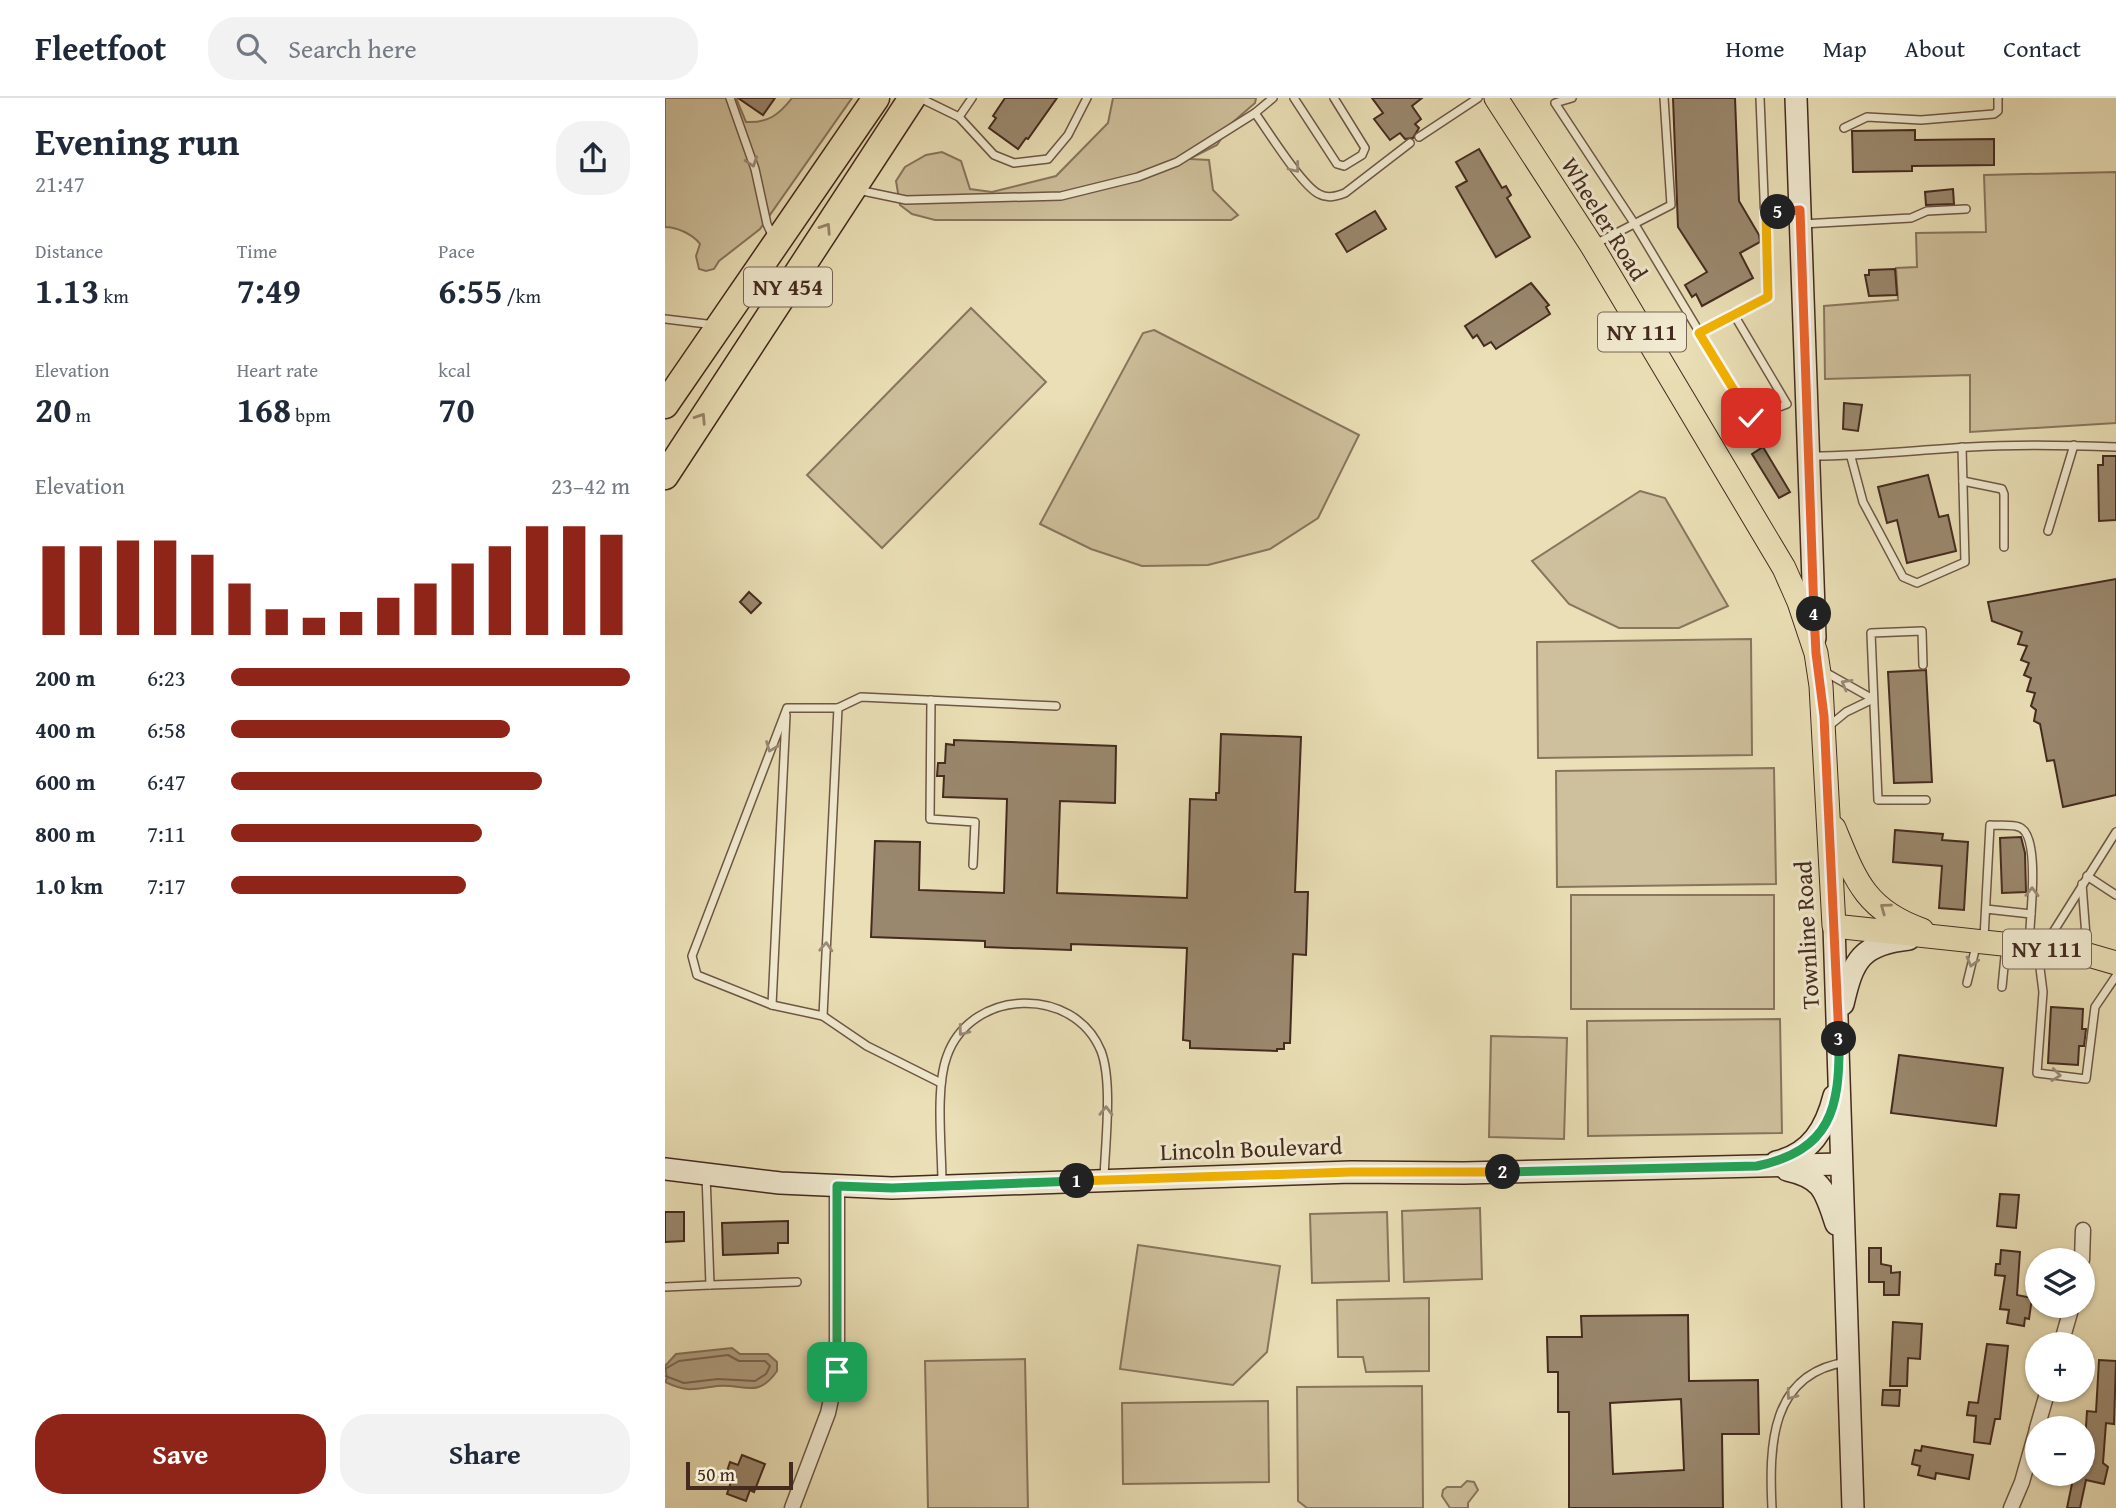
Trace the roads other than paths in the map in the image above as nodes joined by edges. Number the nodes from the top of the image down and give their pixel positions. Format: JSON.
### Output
{"nodes":[{"id":1,"x":730,"y":98,"type":"edge"},
{"id":2,"x":876,"y":98,"type":"edge"},
{"id":3,"x":912,"y":98,"type":"edge"},
{"id":4,"x":921,"y":98,"type":"edge"},
{"id":5,"x":972,"y":98,"type":"edge"},
{"id":6,"x":1087,"y":98,"type":"edge"},
{"id":7,"x":1273,"y":98,"type":"edge"},
{"id":8,"x":1294,"y":98,"type":"edge"},
{"id":9,"x":1334,"y":98,"type":"edge"},
{"id":10,"x":1478,"y":98,"type":"edge"},
{"id":11,"x":1496,"y":98,"type":"edge"},
{"id":12,"x":1572,"y":98,"type":"edge"},
{"id":13,"x":1664,"y":98,"type":"edge"},
{"id":14,"x":1760,"y":98,"type":"edge"},
{"id":15,"x":1800,"y":98,"type":"edge"},
{"id":16,"x":1999,"y":98,"type":"edge"},
{"id":17,"x":1255,"y":113,"type":"junction"},
{"id":18,"x":959,"y":117,"type":"junction"},
{"id":19,"x":1844,"y":128,"type":"dead end"},
{"id":20,"x":1419,"y":137,"type":"dead end"},
{"id":21,"x":1409,"y":144,"type":"dead end"},
{"id":22,"x":852,"y":189,"type":"junction"},
{"id":23,"x":1966,"y":209,"type":"dead end"},
{"id":24,"x":1766,"y":212,"type":"junction"},
{"id":25,"x":1800,"y":217,"type":"junction"},
{"id":26,"x":1634,"y":223,"type":"junction"},
{"id":27,"x":776,"y":243,"type":"junction"},
{"id":28,"x":1592,"y":246,"type":"junction"},
{"id":29,"x":1733,"y":313,"type":"junction"},
{"id":30,"x":665,"y":319,"type":"edge"},
{"id":31,"x":719,"y":326,"type":"junction"},
{"id":32,"x":1699,"y":333,"type":"junction"},
{"id":33,"x":665,"y":405,"type":"edge"},
{"id":34,"x":2074,"y":445,"type":"junction"},
{"id":35,"x":1962,"y":447,"type":"junction"},
{"id":36,"x":2116,"y":447,"type":"edge"},
{"id":37,"x":1809,"y":456,"type":"junction"},
{"id":38,"x":1851,"y":457,"type":"junction"},
{"id":39,"x":665,"y":476,"type":"edge"},
{"id":40,"x":1963,"y":481,"type":"junction"},
{"id":41,"x":2047,"y":531,"type":"dead end"},
{"id":42,"x":2004,"y":547,"type":"dead end"},
{"id":43,"x":1812,"y":556,"type":"junction"},
{"id":44,"x":1789,"y":577,"type":"junction"},
{"id":45,"x":1817,"y":661,"type":"junction"},
{"id":46,"x":1923,"y":665,"type":"dead end"},
{"id":47,"x":1873,"y":699,"type":"junction"},
{"id":48,"x":931,"y":700,"type":"junction"},
{"id":49,"x":1056,"y":706,"type":"dead end"},
{"id":50,"x":787,"y":708,"type":"junction"},
{"id":51,"x":838,"y":708,"type":"junction"},
{"id":52,"x":1825,"y":729,"type":"junction"},
{"id":53,"x":1926,"y":800,"type":"dead end"},
{"id":54,"x":1827,"y":812,"type":"junction"},
{"id":55,"x":2116,"y":832,"type":"edge"},
{"id":56,"x":973,"y":865,"type":"dead end"},
{"id":57,"x":2087,"y":876,"type":"junction"},
{"id":58,"x":2082,"y":884,"type":"junction"},
{"id":59,"x":2116,"y":895,"type":"edge"},
{"id":60,"x":1986,"y":909,"type":"junction"},
{"id":61,"x":2031,"y":914,"type":"junction"},
{"id":62,"x":1834,"y":926,"type":"junction"},
{"id":63,"x":1945,"y":938,"type":"junction"},
{"id":64,"x":2013,"y":945,"type":"junction"},
{"id":65,"x":2088,"y":955,"type":"junction"},
{"id":66,"x":2116,"y":963,"type":"edge"},
{"id":67,"x":2116,"y":976,"type":"edge"},
{"id":68,"x":1967,"y":983,"type":"dead end"},
{"id":69,"x":2002,"y":987,"type":"dead end"},
{"id":70,"x":772,"y":1005,"type":"junction"},
{"id":71,"x":823,"y":1016,"type":"junction"},
{"id":72,"x":1839,"y":1027,"type":"junction"},
{"id":73,"x":1839,"y":1076,"type":"junction"},
{"id":74,"x":941,"y":1083,"type":"junction"},
{"id":75,"x":1840,"y":1164,"type":"junction"},
{"id":76,"x":1757,"y":1166,"type":"junction"},
{"id":77,"x":665,"y":1169,"type":"edge"},
{"id":78,"x":706,"y":1175,"type":"junction"},
{"id":79,"x":1104,"y":1180,"type":"junction"},
{"id":80,"x":837,"y":1186,"type":"junction"},
{"id":81,"x":942,"y":1187,"type":"junction"},
{"id":82,"x":2083,"y":1230,"type":"dead end"},
{"id":83,"x":2082,"y":1248,"type":"edge"},
{"id":84,"x":1844,"y":1249,"type":"junction"},
{"id":85,"x":797,"y":1282,"type":"dead end"},
{"id":86,"x":710,"y":1285,"type":"junction"},
{"id":87,"x":665,"y":1287,"type":"edge"},
{"id":88,"x":1848,"y":1362,"type":"junction"},
{"id":89,"x":2025,"y":1471,"type":"edge"},
{"id":90,"x":792,"y":1508,"type":"edge"},
{"id":91,"x":1772,"y":1508,"type":"edge"},
{"id":92,"x":1853,"y":1508,"type":"edge"},
{"id":93,"x":2011,"y":1508,"type":"edge"}],
"edges":[{"from":1,"to":27,"type":"lane","one_way":true},
{"from":2,"to":27,"type":"highway","number":"NY 454"},
{"from":3,"to":22,"type":"highway","number":"NY 454"},
{"from":4,"to":18,"type":"lane"},
{"from":5,"to":18,"type":"lane"},
{"from":6,"to":18,"type":"lane"},
{"from":7,"to":17,"type":"lane"},
{"from":8,"to":9,"type":"lane"},
{"from":10,"to":20,"type":"lane"},
{"from":11,"to":28,"type":"main road","name":"Wheeler Road","number":"NY 111"},
{"from":12,"to":26,"type":"lane"},
{"from":13,"to":26,"type":"lane"},
{"from":14,"to":24,"type":"lane"},
{"from":15,"to":25,"type":"street","name":"Townline Road"},
{"from":16,"to":19,"type":"lane"},
{"from":17,"to":21,"type":"lane","one_way":true},
{"from":17,"to":22,"type":"lane"},
{"from":39,"to":22,"type":"highway","number":"NY 454","one_way":true},
{"from":23,"to":25,"type":"lane"},
{"from":24,"to":25,"type":"lane"},
{"from":24,"to":29,"type":"lane"},
{"from":25,"to":37,"type":"street","name":"Townline Road"},
{"from":26,"to":28,"type":"lane"},
{"from":26,"to":32,"type":"lane"},
{"from":27,"to":31,"type":"highway","number":"NY 454"},
{"from":28,"to":44,"type":"main road","name":"Wheeler Road","number":"NY 111"},
{"from":29,"to":32,"type":"lane"},
{"from":29,"to":32,"type":"lane"},
{"from":30,"to":31,"type":"lane"},
{"from":31,"to":33,"type":"highway","number":"NY 454"},
{"from":34,"to":35,"type":"lane"},
{"from":34,"to":36,"type":"lane"},
{"from":34,"to":41,"type":"lane"},
{"from":35,"to":38,"type":"lane"},
{"from":35,"to":40,"type":"lane"},
{"from":37,"to":38,"type":"lane"},
{"from":37,"to":43,"type":"street","name":"Townline Road"},
{"from":38,"to":40,"type":"lane"},
{"from":40,"to":42,"type":"lane"},
{"from":43,"to":44,"type":"street"},
{"from":43,"to":45,"type":"street","name":"Townline Road"},
{"from":44,"to":45,"type":"main road","name":"Townline Road","number":"NY 111"},
{"from":47,"to":45,"type":"lane","one_way":true},
{"from":45,"to":52,"type":"main road","name":"Townline Road","number":"NY 111"},
{"from":46,"to":47,"type":"lane"},
{"from":47,"to":52,"type":"lane"},
{"from":47,"to":53,"type":"lane"},
{"from":48,"to":49,"type":"lane"},
{"from":48,"to":51,"type":"lane"},
{"from":48,"to":56,"type":"lane"},
{"from":50,"to":51,"type":"lane"},
{"from":50,"to":70,"type":"lane"},
{"from":50,"to":70,"type":"lane","one_way":true},
{"from":71,"to":51,"type":"lane","one_way":true},
{"from":52,"to":54,"type":"main road","name":"Townline Road","number":"NY 111"},
{"from":54,"to":62,"type":"main road","name":"Townline Road","number":"NY 111"},
{"from":63,"to":54,"type":"main road","number":"NY 111","one_way":true},
{"from":55,"to":57,"type":"lane"},
{"from":57,"to":58,"type":"lane"},
{"from":57,"to":59,"type":"lane"},
{"from":58,"to":64,"type":"lane"},
{"from":58,"to":65,"type":"lane"},
{"from":60,"to":61,"type":"lane"},
{"from":61,"to":60,"type":"lane","one_way":true},
{"from":60,"to":64,"type":"lane"},
{"from":61,"to":64,"type":"lane"},
{"from":62,"to":63,"type":"main road","number":"NY 111"},
{"from":62,"to":72,"type":"street","name":"Townline Road"},
{"from":63,"to":64,"type":"main road","number":"NY 111"},
{"from":63,"to":72,"type":"street"},
{"from":64,"to":65,"type":"main road","number":"NY 111"},
{"from":64,"to":67,"type":"lane","one_way":true},
{"from":64,"to":68,"type":"lane","one_way":true},
{"from":64,"to":69,"type":"lane"},
{"from":65,"to":66,"type":"main road","number":"NY 111"},
{"from":70,"to":71,"type":"lane"},
{"from":71,"to":74,"type":"lane"},
{"from":72,"to":73,"type":"street","name":"Townline Road"},
{"from":73,"to":75,"type":"street","name":"Townline Road"},
{"from":73,"to":76,"type":"street"},
{"from":79,"to":74,"type":"lane","one_way":true},
{"from":74,"to":81,"type":"lane"},
{"from":75,"to":76,"type":"street","name":"Lincoln Boulevard"},
{"from":75,"to":84,"type":"street","name":"Townline Road"},
{"from":76,"to":79,"type":"street","name":"Lincoln Boulevard"},
{"from":76,"to":84,"type":"street"},
{"from":77,"to":78,"type":"street","name":"Lincoln Boulevard"},
{"from":78,"to":80,"type":"street","name":"Lincoln Boulevard"},
{"from":78,"to":86,"type":"lane"},
{"from":79,"to":81,"type":"street","name":"Lincoln Boulevard"},
{"from":80,"to":81,"type":"street","name":"Lincoln Boulevard"},
{"from":80,"to":90,"type":"street"},
{"from":82,"to":83,"type":"street"},
{"from":84,"to":88,"type":"street","name":"Townline Road"},
{"from":85,"to":86,"type":"lane"},
{"from":86,"to":87,"type":"lane"},
{"from":88,"to":91,"type":"lane","one_way":true},
{"from":88,"to":92,"type":"street","name":"Townline Road"},
{"from":89,"to":93,"type":"street"}]}
